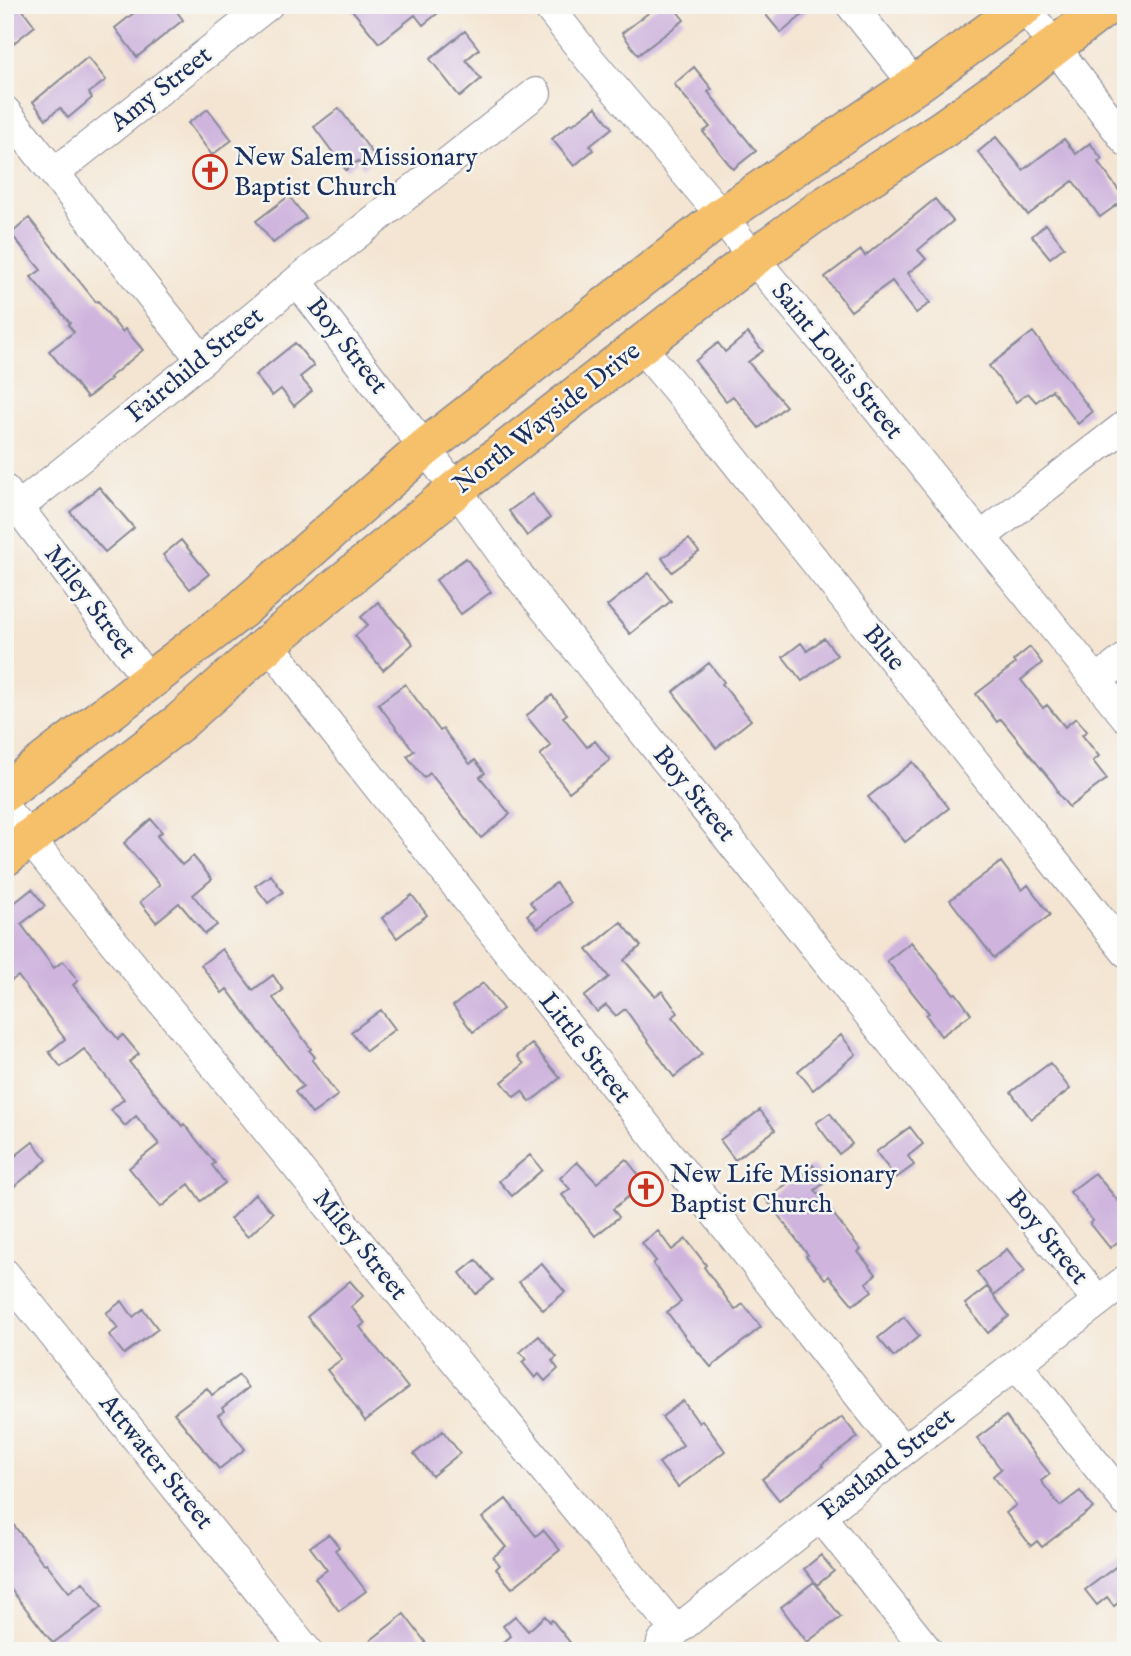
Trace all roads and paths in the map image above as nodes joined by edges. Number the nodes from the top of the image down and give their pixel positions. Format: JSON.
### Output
{"nodes":[{"id":1,"x":268,"y":5,"type":"edge"},
{"id":2,"x":547,"y":5,"type":"edge"},
{"id":3,"x":851,"y":5,"type":"edge"},
{"id":4,"x":1108,"y":5,"type":"edge"},
{"id":5,"x":1025,"y":6,"type":"edge"},
{"id":6,"x":237,"y":15,"type":"edge"},
{"id":7,"x":1055,"y":46,"type":"junction"},
{"id":8,"x":915,"y":85,"type":"junction"},
{"id":9,"x":536,"y":93,"type":"dead end"},
{"id":10,"x":5,"y":111,"type":"edge"},
{"id":11,"x":1126,"y":141,"type":"edge"},
{"id":12,"x":54,"y":173,"type":"junction"},
{"id":13,"x":722,"y":216,"type":"junction"},
{"id":14,"x":753,"y":258,"type":"junction"},
{"id":15,"x":297,"y":281,"type":"junction"},
{"id":16,"x":640,"y":346,"type":"junction"},
{"id":17,"x":202,"y":360,"type":"junction"},
{"id":18,"x":1126,"y":425,"type":"edge"},
{"id":19,"x":425,"y":448,"type":"junction"},
{"id":20,"x":456,"y":489,"type":"junction"},
{"id":21,"x":12,"y":498,"type":"edge"},
{"id":22,"x":981,"y":537,"type":"junction"},
{"id":23,"x":269,"y":643,"type":"junction"},
{"id":24,"x":1126,"y":658,"type":"edge"},
{"id":25,"x":1097,"y":680,"type":"junction"},
{"id":26,"x":149,"y":681,"type":"junction"},
{"id":27,"x":1126,"y":717,"type":"edge"},
{"id":28,"x":180,"y":722,"type":"junction"},
{"id":29,"x":5,"y":792,"type":"edge"},
{"id":30,"x":5,"y":808,"type":"edge"},
{"id":31,"x":17,"y":847,"type":"edge"},
{"id":32,"x":1126,"y":952,"type":"edge"},
{"id":33,"x":5,"y":1274,"type":"edge"},
{"id":34,"x":1126,"y":1280,"type":"edge"},
{"id":35,"x":1098,"y":1301,"type":"junction"},
{"id":36,"x":1016,"y":1364,"type":"junction"},
{"id":37,"x":904,"y":1451,"type":"junction"},
{"id":38,"x":1126,"y":1502,"type":"edge"},
{"id":39,"x":821,"y":1517,"type":"junction"},
{"id":40,"x":667,"y":1641,"type":"edge"},
{"id":41,"x":307,"y":1651,"type":"edge"},
{"id":42,"x":650,"y":1651,"type":"edge"},
{"id":43,"x":928,"y":1651,"type":"edge"}],
"edges":[{"from":1,"to":6,"type":"street","name":"Amy Street"},
{"from":2,"to":13,"type":"street","name":"Saint Louis Street"},
{"from":3,"to":8,"type":"street"},
{"from":4,"to":7,"type":"main road","name":"North Wayside Drive"},
{"from":5,"to":7,"type":"street"},
{"from":5,"to":8,"type":"main road","name":"North Wayside Drive"},
{"from":6,"to":12,"type":"street","name":"Amy Street"},
{"from":7,"to":11,"type":"street"},
{"from":7,"to":14,"type":"main road","name":"North Wayside Drive"},
{"from":8,"to":13,"type":"main road","name":"North Wayside Drive"},
{"from":9,"to":15,"type":"street","name":"Fairchild Street"},
{"from":10,"to":12,"type":"street"},
{"from":12,"to":17,"type":"street"},
{"from":13,"to":14,"type":"street","name":"Saint Louis Street"},
{"from":13,"to":19,"type":"main road","name":"North Wayside Drive"},
{"from":14,"to":16,"type":"main road","name":"North Wayside Drive"},
{"from":14,"to":22,"type":"street","name":"Saint Louis Street"},
{"from":15,"to":17,"type":"street","name":"Fairchild Street"},
{"from":15,"to":19,"type":"street","name":"Boy Street"},
{"from":16,"to":20,"type":"main road","name":"North Wayside Drive"},
{"from":16,"to":32,"type":"street","name":"Blue"},
{"from":17,"to":21,"type":"street","name":"Fairchild Street"},
{"from":18,"to":22,"type":"street"},
{"from":19,"to":20,"type":"street","name":"Boy Street"},
{"from":19,"to":26,"type":"main road","name":"North Wayside Drive"},
{"from":20,"to":23,"type":"main road","name":"North Wayside Drive"},
{"from":20,"to":35,"type":"street","name":"Boy Street"},
{"from":21,"to":26,"type":"street","name":"Miley Street"},
{"from":22,"to":25,"type":"street","name":"Saint Louis Street"},
{"from":23,"to":28,"type":"main road","name":"North Wayside Drive"},
{"from":23,"to":37,"type":"street","name":"Little Street"},
{"from":24,"to":25,"type":"street"},
{"from":25,"to":27,"type":"street","name":"Saint Louis Street"},
{"from":26,"to":28,"type":"main road"},
{"from":26,"to":29,"type":"main road","name":"North Wayside Drive"},
{"from":28,"to":31,"type":"main road","name":"North Wayside Drive"},
{"from":30,"to":31,"type":"street","name":"Miley Street"},
{"from":31,"to":40,"type":"street","name":"Miley Street"},
{"from":33,"to":41,"type":"street","name":"Attwater Street"},
{"from":34,"to":35,"type":"street","name":"Eastland Street"},
{"from":35,"to":36,"type":"street","name":"Eastland Street"},
{"from":36,"to":37,"type":"street","name":"Eastland Street"},
{"from":36,"to":38,"type":"street"},
{"from":37,"to":39,"type":"street","name":"Eastland Street"},
{"from":39,"to":40,"type":"street","name":"Eastland Street"},
{"from":39,"to":43,"type":"street"},
{"from":40,"to":42,"type":"street","name":"Eastland Street"}]}
